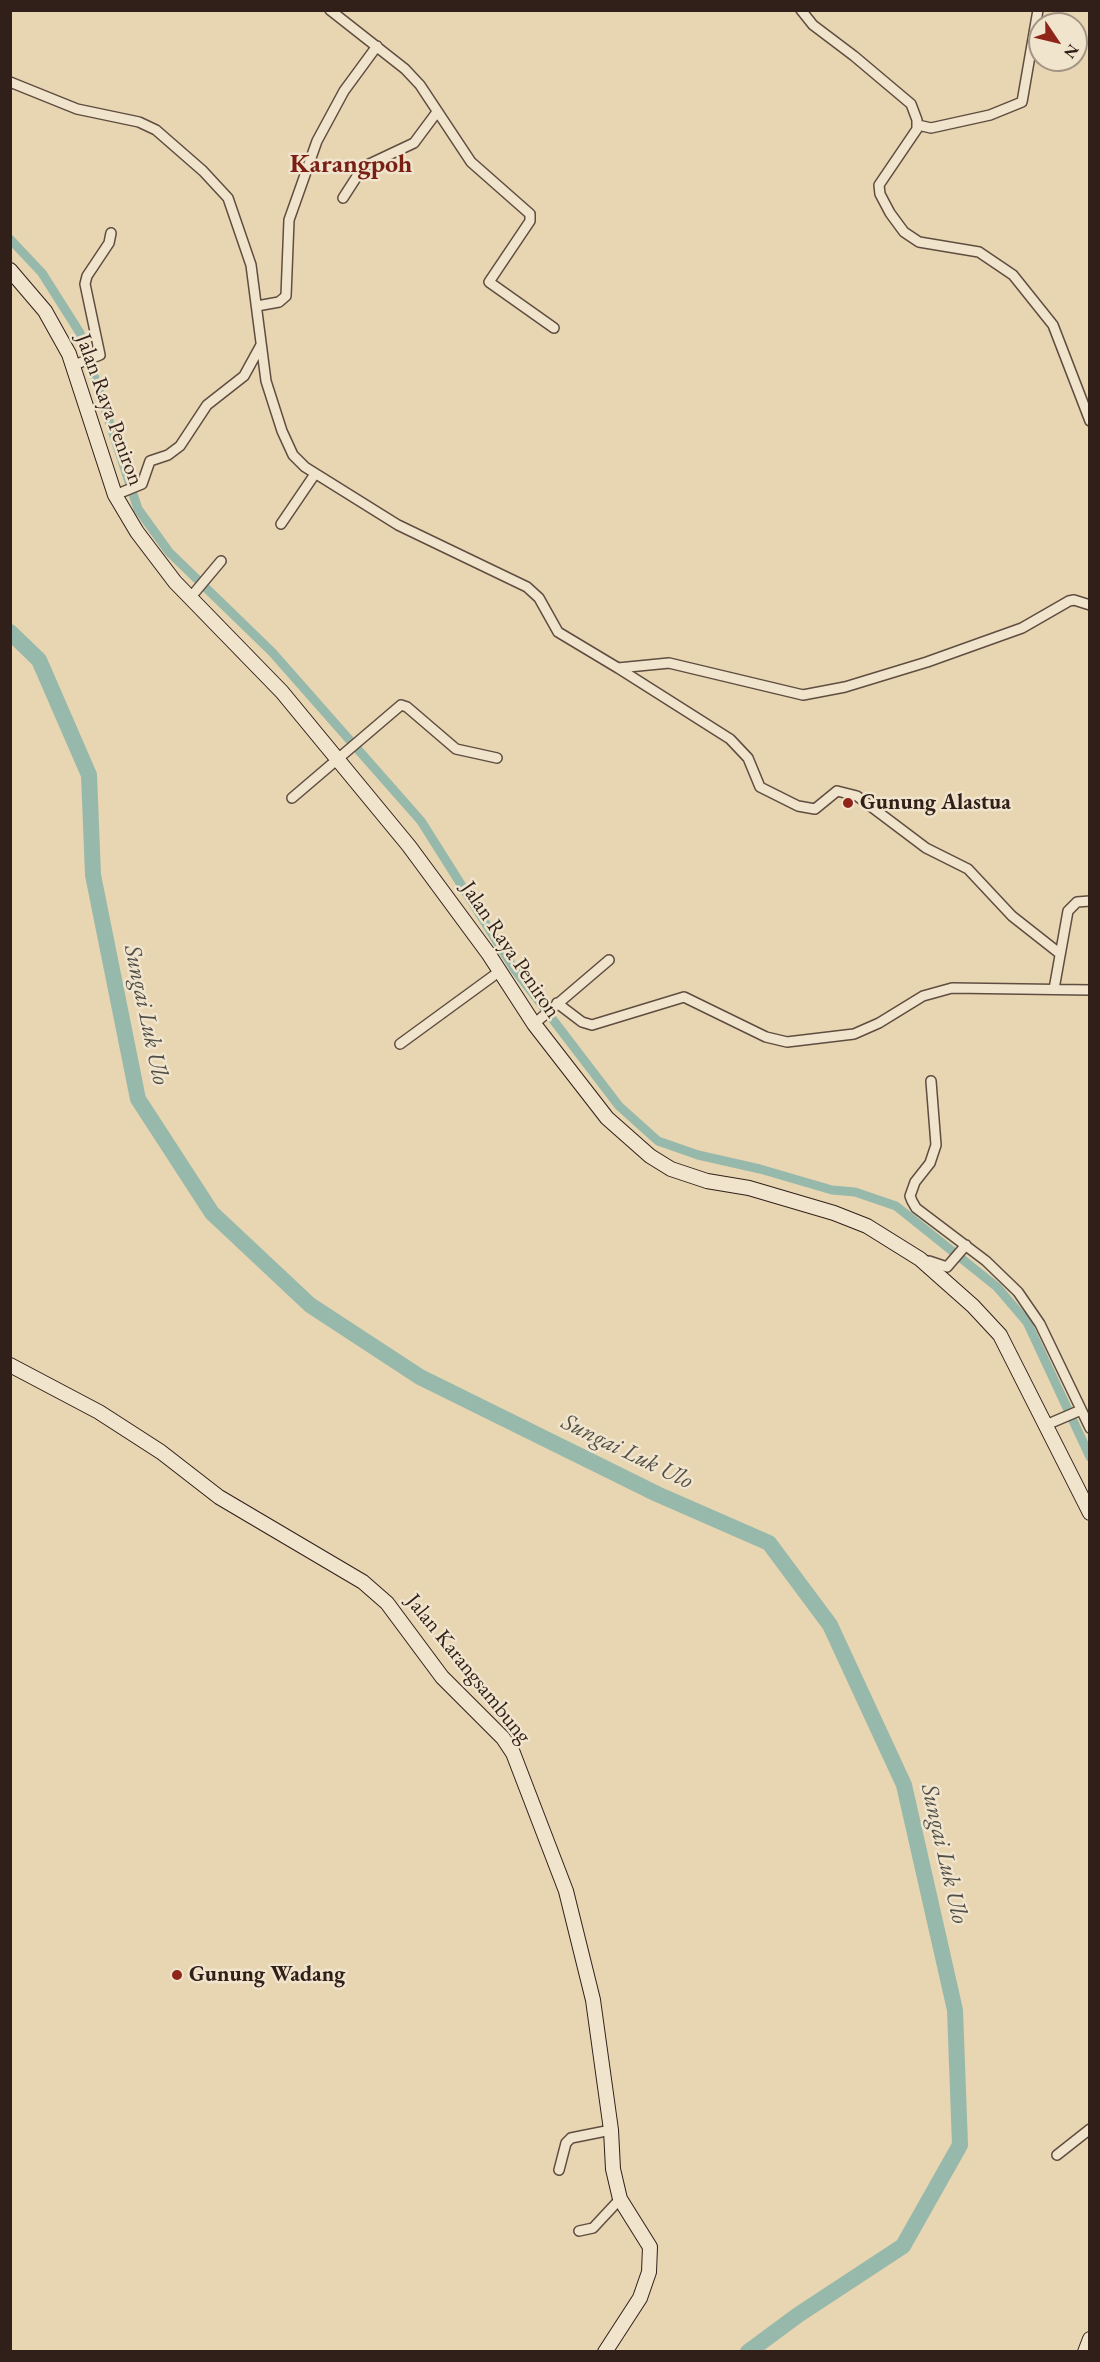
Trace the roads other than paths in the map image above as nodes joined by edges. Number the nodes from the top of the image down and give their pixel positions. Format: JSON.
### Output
{"nodes":[{"id":1,"x":330,"y":10,"type":"edge"},
{"id":2,"x":801,"y":10,"type":"edge"},
{"id":3,"x":1038,"y":10,"type":"edge"},
{"id":4,"x":377,"y":46,"type":"junction"},
{"id":5,"x":10,"y":82,"type":"edge"},
{"id":6,"x":436,"y":112,"type":"junction"},
{"id":7,"x":918,"y":125,"type":"junction"},
{"id":8,"x":343,"y":198,"type":"dead end"},
{"id":9,"x":111,"y":233,"type":"dead end"},
{"id":10,"x":10,"y":270,"type":"edge"},
{"id":11,"x":257,"y":306,"type":"junction"},
{"id":12,"x":554,"y":328,"type":"dead end"},
{"id":13,"x":261,"y":345,"type":"junction"},
{"id":14,"x":79,"y":363,"type":"junction"},
{"id":15,"x":1089,"y":421,"type":"edge"},
{"id":16,"x":315,"y":474,"type":"junction"},
{"id":17,"x":122,"y":492,"type":"junction"},
{"id":18,"x":281,"y":524,"type":"dead end"},
{"id":19,"x":221,"y":561,"type":"dead end"},
{"id":20,"x":193,"y":594,"type":"junction"},
{"id":21,"x":1089,"y":605,"type":"edge"},
{"id":22,"x":618,"y":668,"type":"junction"},
{"id":23,"x":344,"y":754,"type":"junction"},
{"id":24,"x":496,"y":758,"type":"dead end"},
{"id":25,"x":292,"y":798,"type":"dead end"},
{"id":26,"x":1089,"y":901,"type":"edge"},
{"id":27,"x":1059,"y":953,"type":"junction"},
{"id":28,"x":609,"y":960,"type":"dead end"},
{"id":29,"x":500,"y":971,"type":"junction"},
{"id":30,"x":1054,"y":989,"type":"junction"},
{"id":31,"x":1089,"y":990,"type":"edge"},
{"id":32,"x":555,"y":1004,"type":"junction"},
{"id":33,"x":538,"y":1019,"type":"junction"},
{"id":34,"x":400,"y":1044,"type":"dead end"},
{"id":35,"x":931,"y":1081,"type":"dead end"},
{"id":36,"x":964,"y":1247,"type":"junction"},
{"id":37,"x":920,"y":1259,"type":"junction"},
{"id":38,"x":10,"y":1365,"type":"edge"},
{"id":39,"x":1078,"y":1411,"type":"junction"},
{"id":40,"x":1052,"y":1422,"type":"junction"},
{"id":41,"x":1089,"y":1428,"type":"edge"},
{"id":42,"x":1089,"y":1513,"type":"edge"},
{"id":43,"x":1089,"y":2129,"type":"edge"},
{"id":44,"x":605,"y":2131,"type":"junction"},
{"id":45,"x":1057,"y":2155,"type":"dead end"},
{"id":46,"x":559,"y":2170,"type":"dead end"},
{"id":47,"x":617,"y":2203,"type":"junction"},
{"id":48,"x":579,"y":2231,"type":"dead end"},
{"id":49,"x":1089,"y":2339,"type":"edge"},
{"id":50,"x":605,"y":2352,"type":"edge"},
{"id":51,"x":1085,"y":2352,"type":"edge"}],
"edges":[{"from":1,"to":4,"type":"street"},
{"from":2,"to":7,"type":"street"},
{"from":3,"to":7,"type":"street"},
{"from":4,"to":6,"type":"street"},
{"from":4,"to":11,"type":"street"},
{"from":5,"to":11,"type":"street"},
{"from":6,"to":8,"type":"street"},
{"from":6,"to":12,"type":"street"},
{"from":7,"to":15,"type":"street"},
{"from":9,"to":14,"type":"street"},
{"from":10,"to":14,"type":"main road","name":"Jalan Raya Peniron"},
{"from":11,"to":13,"type":"street"},
{"from":13,"to":16,"type":"street"},
{"from":13,"to":17,"type":"street"},
{"from":14,"to":17,"type":"main road","name":"Jalan Raya Peniron"},
{"from":16,"to":18,"type":"street"},
{"from":16,"to":22,"type":"street"},
{"from":17,"to":20,"type":"main road","name":"Jalan Raya Peniron"},
{"from":19,"to":20,"type":"street"},
{"from":20,"to":23,"type":"main road","name":"Jalan Raya Peniron"},
{"from":21,"to":22,"type":"street"},
{"from":22,"to":27,"type":"street"},
{"from":23,"to":24,"type":"street"},
{"from":23,"to":25,"type":"street"},
{"from":23,"to":29,"type":"main road","name":"Jalan Raya Peniron"},
{"from":26,"to":27,"type":"street"},
{"from":27,"to":30,"type":"street"},
{"from":28,"to":32,"type":"street"},
{"from":29,"to":33,"type":"main road","name":"Jalan Raya Peniron"},
{"from":29,"to":34,"type":"street"},
{"from":30,"to":31,"type":"street"},
{"from":30,"to":32,"type":"street"},
{"from":32,"to":33,"type":"street"},
{"from":33,"to":37,"type":"main road","name":"Jalan Raya Peniron"},
{"from":35,"to":36,"type":"street"},
{"from":36,"to":37,"type":"street"},
{"from":36,"to":39,"type":"street"},
{"from":37,"to":40,"type":"main road","name":"Jalan Raya Peniron"},
{"from":38,"to":44,"type":"main road","name":"Jalan Karangsambung"},
{"from":39,"to":40,"type":"street"},
{"from":39,"to":41,"type":"street"},
{"from":40,"to":42,"type":"main road","name":"Jalan Raya Peniron"},
{"from":43,"to":45,"type":"street"},
{"from":44,"to":46,"type":"street"},
{"from":44,"to":47,"type":"main road","name":"Jalan Karangsambung"},
{"from":47,"to":48,"type":"street"},
{"from":47,"to":50,"type":"main road","name":"Jalan Karangsambung"},
{"from":49,"to":51,"type":"main road"}]}
